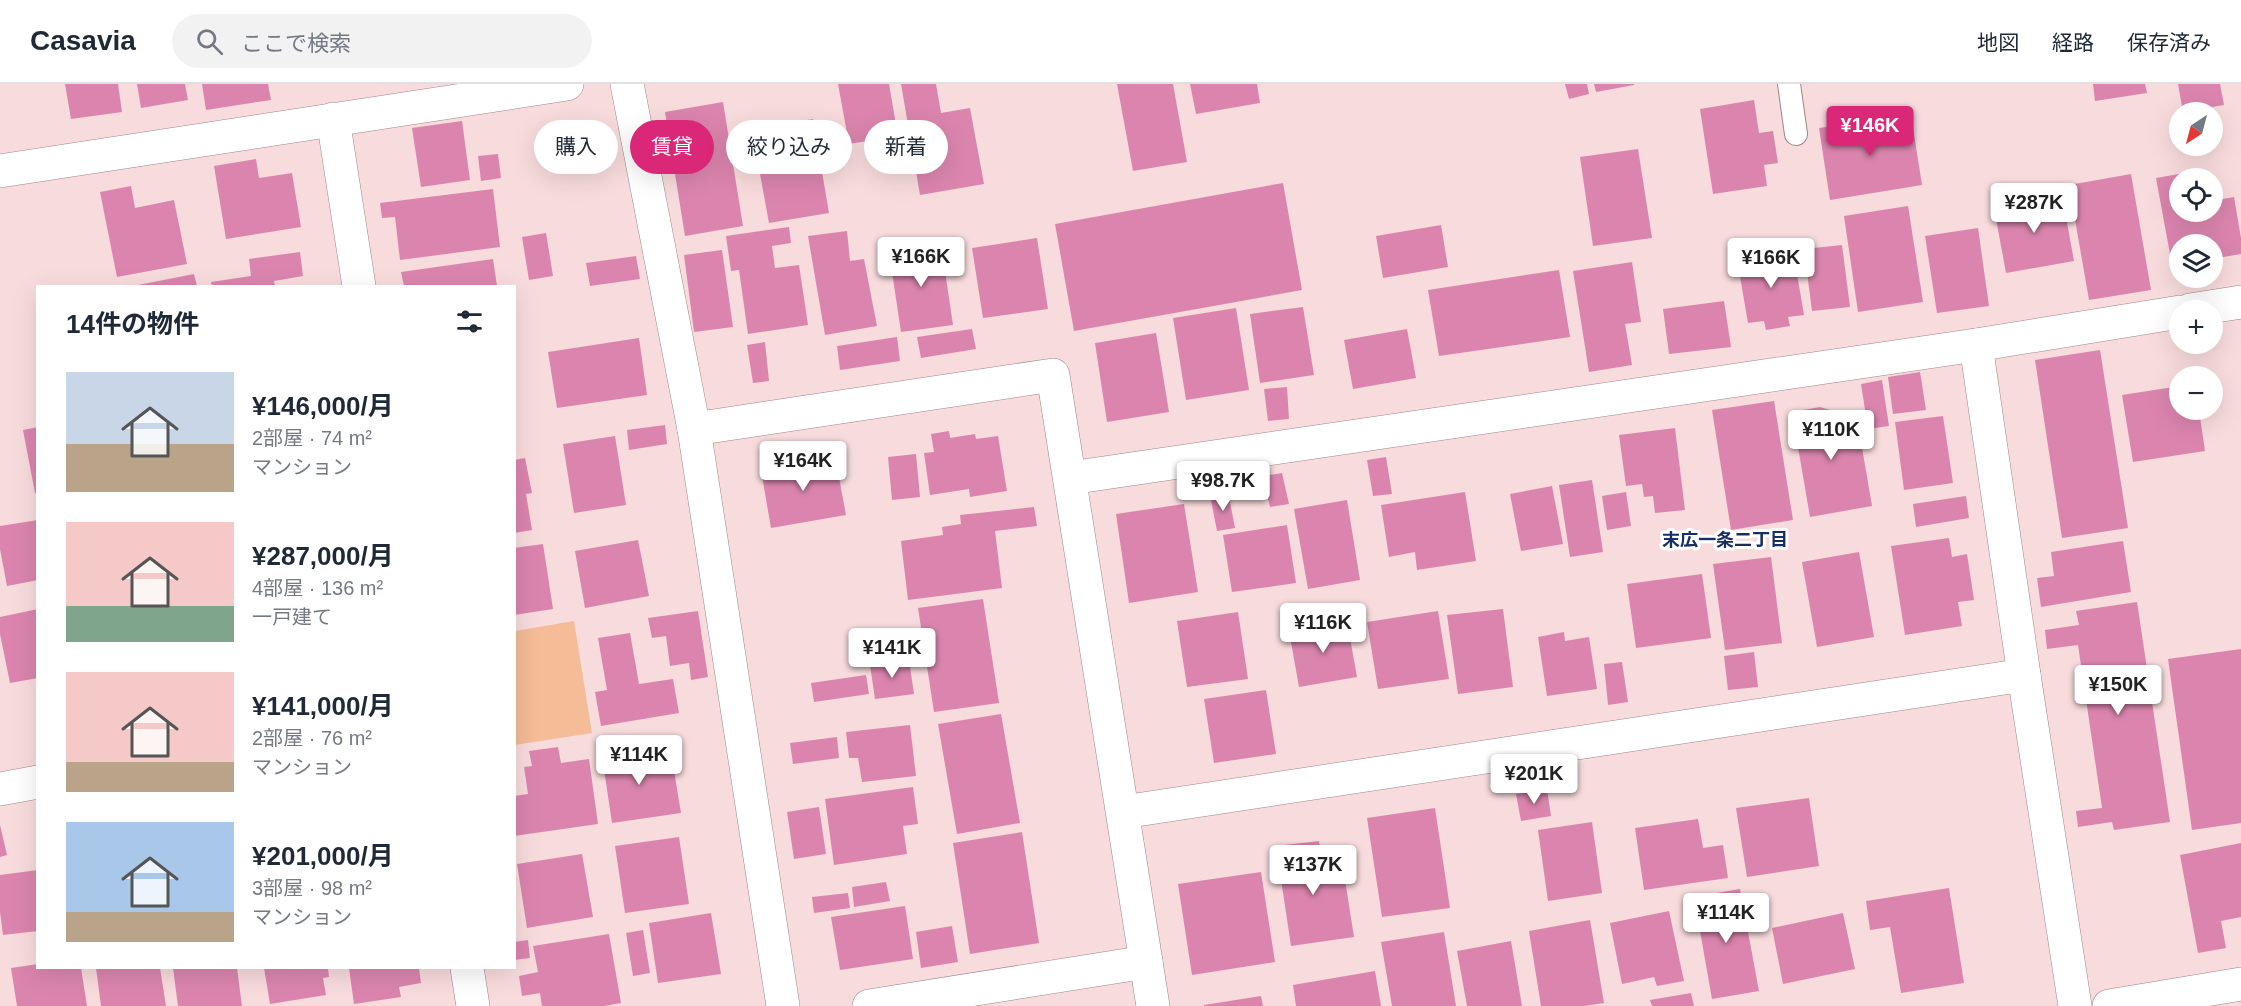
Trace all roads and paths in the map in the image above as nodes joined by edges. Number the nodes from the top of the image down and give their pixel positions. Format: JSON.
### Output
{"nodes":[{"id":1,"x":567,"y":84,"type":"edge"},
{"id":2,"x":627,"y":84,"type":"edge"},
{"id":3,"x":1789,"y":84,"type":"edge"},
{"id":4,"x":333,"y":119,"type":"junction"},
{"id":5,"x":1796,"y":134,"type":"dead end"},
{"id":6,"x":0,"y":171,"type":"edge"},
{"id":7,"x":359,"y":285,"type":"edge"},
{"id":8,"x":2241,"y":302,"type":"edge"},
{"id":9,"x":2223,"y":305,"type":"edge"},
{"id":10,"x":2169,"y":314,"type":"edge"},
{"id":11,"x":1976,"y":345,"type":"junction"},
{"id":12,"x":694,"y":429,"type":"junction"},
{"id":13,"x":1070,"y":478,"type":"junction"},
{"id":14,"x":2024,"y":675,"type":"junction"},
{"id":15,"x":36,"y":782,"type":"edge"},
{"id":16,"x":0,"y":789,"type":"edge"},
{"id":17,"x":1123,"y":812,"type":"junction"},
{"id":18,"x":1146,"y":962,"type":"junction"},
{"id":19,"x":466,"y":969,"type":"edge"},
{"id":20,"x":2241,"y":984,"type":"edge"},
{"id":21,"x":472,"y":1006,"type":"edge"},
{"id":22,"x":783,"y":1006,"type":"edge"},
{"id":23,"x":869,"y":1006,"type":"edge"},
{"id":24,"x":1153,"y":1006,"type":"edge"},
{"id":25,"x":2075,"y":1006,"type":"edge"},
{"id":26,"x":2109,"y":1006,"type":"edge"}],
"edges":[{"from":1,"to":4,"type":"street"},
{"from":2,"to":12,"type":"street"},
{"from":3,"to":5,"type":"lane"},
{"from":4,"to":6,"type":"street"},
{"from":4,"to":7,"type":"street"},
{"from":8,"to":9,"type":"street"},
{"from":10,"to":11,"type":"street"},
{"from":11,"to":13,"type":"street"},
{"from":11,"to":14,"type":"street"},
{"from":12,"to":13,"type":"street"},
{"from":12,"to":22,"type":"street"},
{"from":13,"to":17,"type":"street"},
{"from":14,"to":17,"type":"street"},
{"from":14,"to":25,"type":"street"},
{"from":15,"to":16,"type":"street"},
{"from":17,"to":18,"type":"street"},
{"from":18,"to":23,"type":"street"},
{"from":18,"to":24,"type":"street"},
{"from":19,"to":21,"type":"street"},
{"from":20,"to":26,"type":"street"}]}
